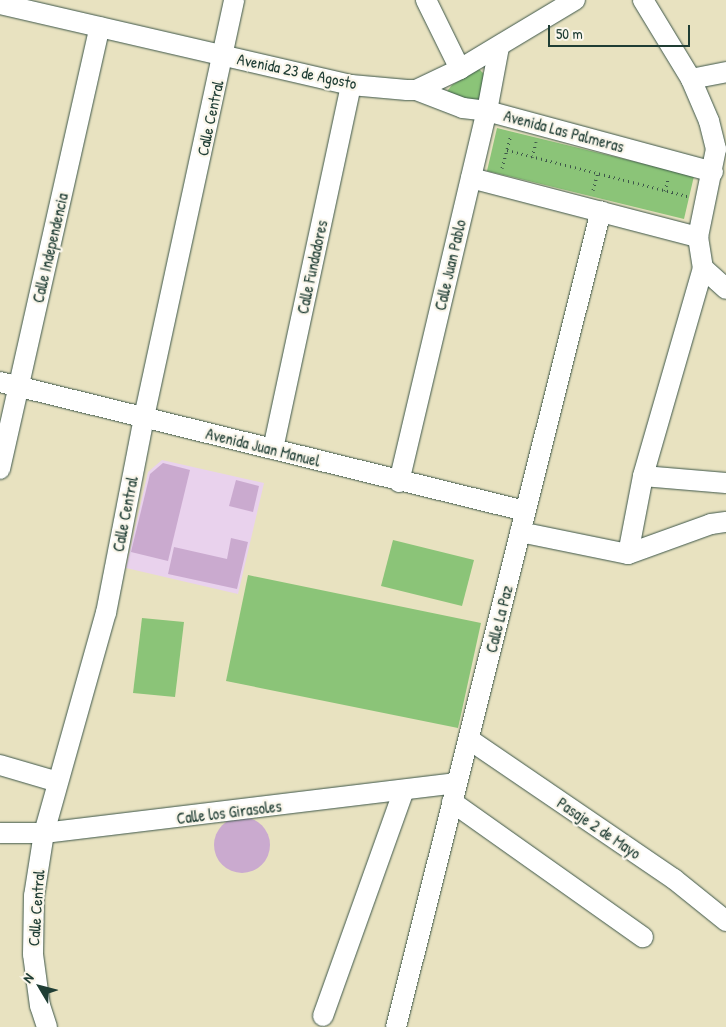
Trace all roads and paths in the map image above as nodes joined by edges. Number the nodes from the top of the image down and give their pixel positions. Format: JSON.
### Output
{"nodes":[{"id":1,"x":234,"y":0,"type":"edge"},
{"id":2,"x":426,"y":0,"type":"edge"},
{"id":3,"x":575,"y":0,"type":"edge"},
{"id":4,"x":643,"y":0,"type":"edge"},
{"id":5,"x":0,"y":4,"type":"edge"},
{"id":6,"x":100,"y":27,"type":"junction"},
{"id":7,"x":499,"y":47,"type":"junction"},
{"id":8,"x":224,"y":56,"type":"junction"},
{"id":9,"x":460,"y":69,"type":"junction"},
{"id":10,"x":726,"y":72,"type":"edge"},
{"id":11,"x":692,"y":80,"type":"junction"},
{"id":12,"x":351,"y":85,"type":"junction"},
{"id":13,"x":416,"y":90,"type":"junction"},
{"id":14,"x":487,"y":111,"type":"junction"},
{"id":15,"x":511,"y":135,"type":"dead end"},
{"id":16,"x":507,"y":150,"type":"junction"},
{"id":17,"x":501,"y":168,"type":"dead end"},
{"id":18,"x":712,"y":172,"type":"junction"},
{"id":19,"x":598,"y":174,"type":"junction"},
{"id":20,"x":471,"y":178,"type":"junction"},
{"id":21,"x":593,"y":190,"type":"dead end"},
{"id":22,"x":688,"y":196,"type":"dead end"},
{"id":23,"x":601,"y":211,"type":"junction"},
{"id":24,"x":698,"y":237,"type":"junction"},
{"id":25,"x":703,"y":268,"type":"junction"},
{"id":26,"x":726,"y":289,"type":"edge"},
{"id":27,"x":10,"y":384,"type":"edge"},
{"id":28,"x":144,"y":417,"type":"junction"},
{"id":29,"x":273,"y":449,"type":"junction"},
{"id":30,"x":0,"y":469,"type":"edge"},
{"id":31,"x":643,"y":476,"type":"junction"},
{"id":32,"x":400,"y":482,"type":"junction"},
{"id":33,"x":726,"y":483,"type":"edge"},
{"id":34,"x":525,"y":512,"type":"junction"},
{"id":35,"x":726,"y":522,"type":"edge"},
{"id":36,"x":520,"y":532,"type":"junction"},
{"id":37,"x":628,"y":554,"type":"junction"},
{"id":38,"x":470,"y":740,"type":"junction"},
{"id":39,"x":0,"y":765,"type":"edge"},
{"id":40,"x":58,"y":782,"type":"junction"},
{"id":41,"x":456,"y":783,"type":"junction"},
{"id":42,"x":404,"y":790,"type":"junction"},
{"id":43,"x":452,"y":802,"type":"junction"},
{"id":44,"x":0,"y":833,"type":"edge"},
{"id":45,"x":44,"y":833,"type":"junction"},
{"id":46,"x":725,"y":917,"type":"edge"},
{"id":47,"x":643,"y":937,"type":"dead end"},
{"id":48,"x":323,"y":1016,"type":"dead end"},
{"id":49,"x":47,"y":1027,"type":"edge"},
{"id":50,"x":396,"y":1027,"type":"edge"}],
"edges":[{"from":1,"to":8,"type":"street","name":"Calle Central"},
{"from":2,"to":9,"type":"street"},
{"from":3,"to":7,"type":"street","name":"Avenida 23 de Agosto"},
{"from":4,"to":11,"type":"street"},
{"from":5,"to":6,"type":"street","name":"Avenida 23 de Agosto"},
{"from":6,"to":8,"type":"street","name":"Avenida 23 de Agosto"},
{"from":6,"to":27,"type":"street","name":"Calle Independencia"},
{"from":7,"to":9,"type":"street","name":"Avenida 23 de Agosto"},
{"from":7,"to":14,"type":"street","name":"Calle Juan Pablo"},
{"from":8,"to":12,"type":"street","name":"Avenida 23 de Agosto"},
{"from":8,"to":28,"type":"street","name":"Calle Central"},
{"from":9,"to":13,"type":"street","name":"Avenida 23 de Agosto"},
{"from":10,"to":11,"type":"street"},
{"from":11,"to":18,"type":"street"},
{"from":12,"to":13,"type":"street","name":"Avenida 23 de Agosto"},
{"from":12,"to":29,"type":"street","name":"Calle Fundadores"},
{"from":13,"to":14,"type":"street","name":"Avenida Las Palmeras"},
{"from":14,"to":18,"type":"street","name":"Avenida Las Palmeras"},
{"from":14,"to":20,"type":"street","name":"Calle Juan Pablo"},
{"from":15,"to":16,"type":"path"},
{"from":16,"to":17,"type":"path"},
{"from":16,"to":19,"type":"path"},
{"from":18,"to":24,"type":"street"},
{"from":19,"to":21,"type":"path"},
{"from":19,"to":22,"type":"path"},
{"from":20,"to":23,"type":"street"},
{"from":20,"to":32,"type":"street","name":"Calle Juan Pablo"},
{"from":23,"to":24,"type":"street"},
{"from":23,"to":34,"type":"street","name":"Calle La Paz"},
{"from":24,"to":25,"type":"street"},
{"from":25,"to":26,"type":"street"},
{"from":25,"to":31,"type":"street"},
{"from":27,"to":28,"type":"street","name":"Avenida Juan Manuel"},
{"from":27,"to":30,"type":"street","name":"Calle Independencia"},
{"from":28,"to":29,"type":"street","name":"Avenida Juan Manuel"},
{"from":28,"to":40,"type":"street","name":"Calle Central"},
{"from":29,"to":32,"type":"street","name":"Avenida Juan Manuel"},
{"from":31,"to":33,"type":"street"},
{"from":31,"to":37,"type":"street"},
{"from":32,"to":34,"type":"street","name":"Avenida Juan Manuel"},
{"from":34,"to":36,"type":"street","name":"Calle La Paz"},
{"from":35,"to":37,"type":"street"},
{"from":36,"to":37,"type":"street"},
{"from":36,"to":38,"type":"street","name":"Calle La Paz"},
{"from":38,"to":41,"type":"street","name":"Calle La Paz"},
{"from":38,"to":46,"type":"street","name":"Pasaje 2 de Mayo"},
{"from":39,"to":40,"type":"street"},
{"from":40,"to":45,"type":"street","name":"Calle Central"},
{"from":41,"to":42,"type":"street","name":"Calle los Girasoles"},
{"from":41,"to":43,"type":"street","name":"Calle La Paz"},
{"from":42,"to":45,"type":"street","name":"Calle los Girasoles"},
{"from":42,"to":48,"type":"street"},
{"from":43,"to":47,"type":"street"},
{"from":43,"to":50,"type":"street","name":"Calle La Paz"},
{"from":44,"to":45,"type":"street","name":"Calle los Girasoles"},
{"from":45,"to":49,"type":"street","name":"Calle Central"}]}
